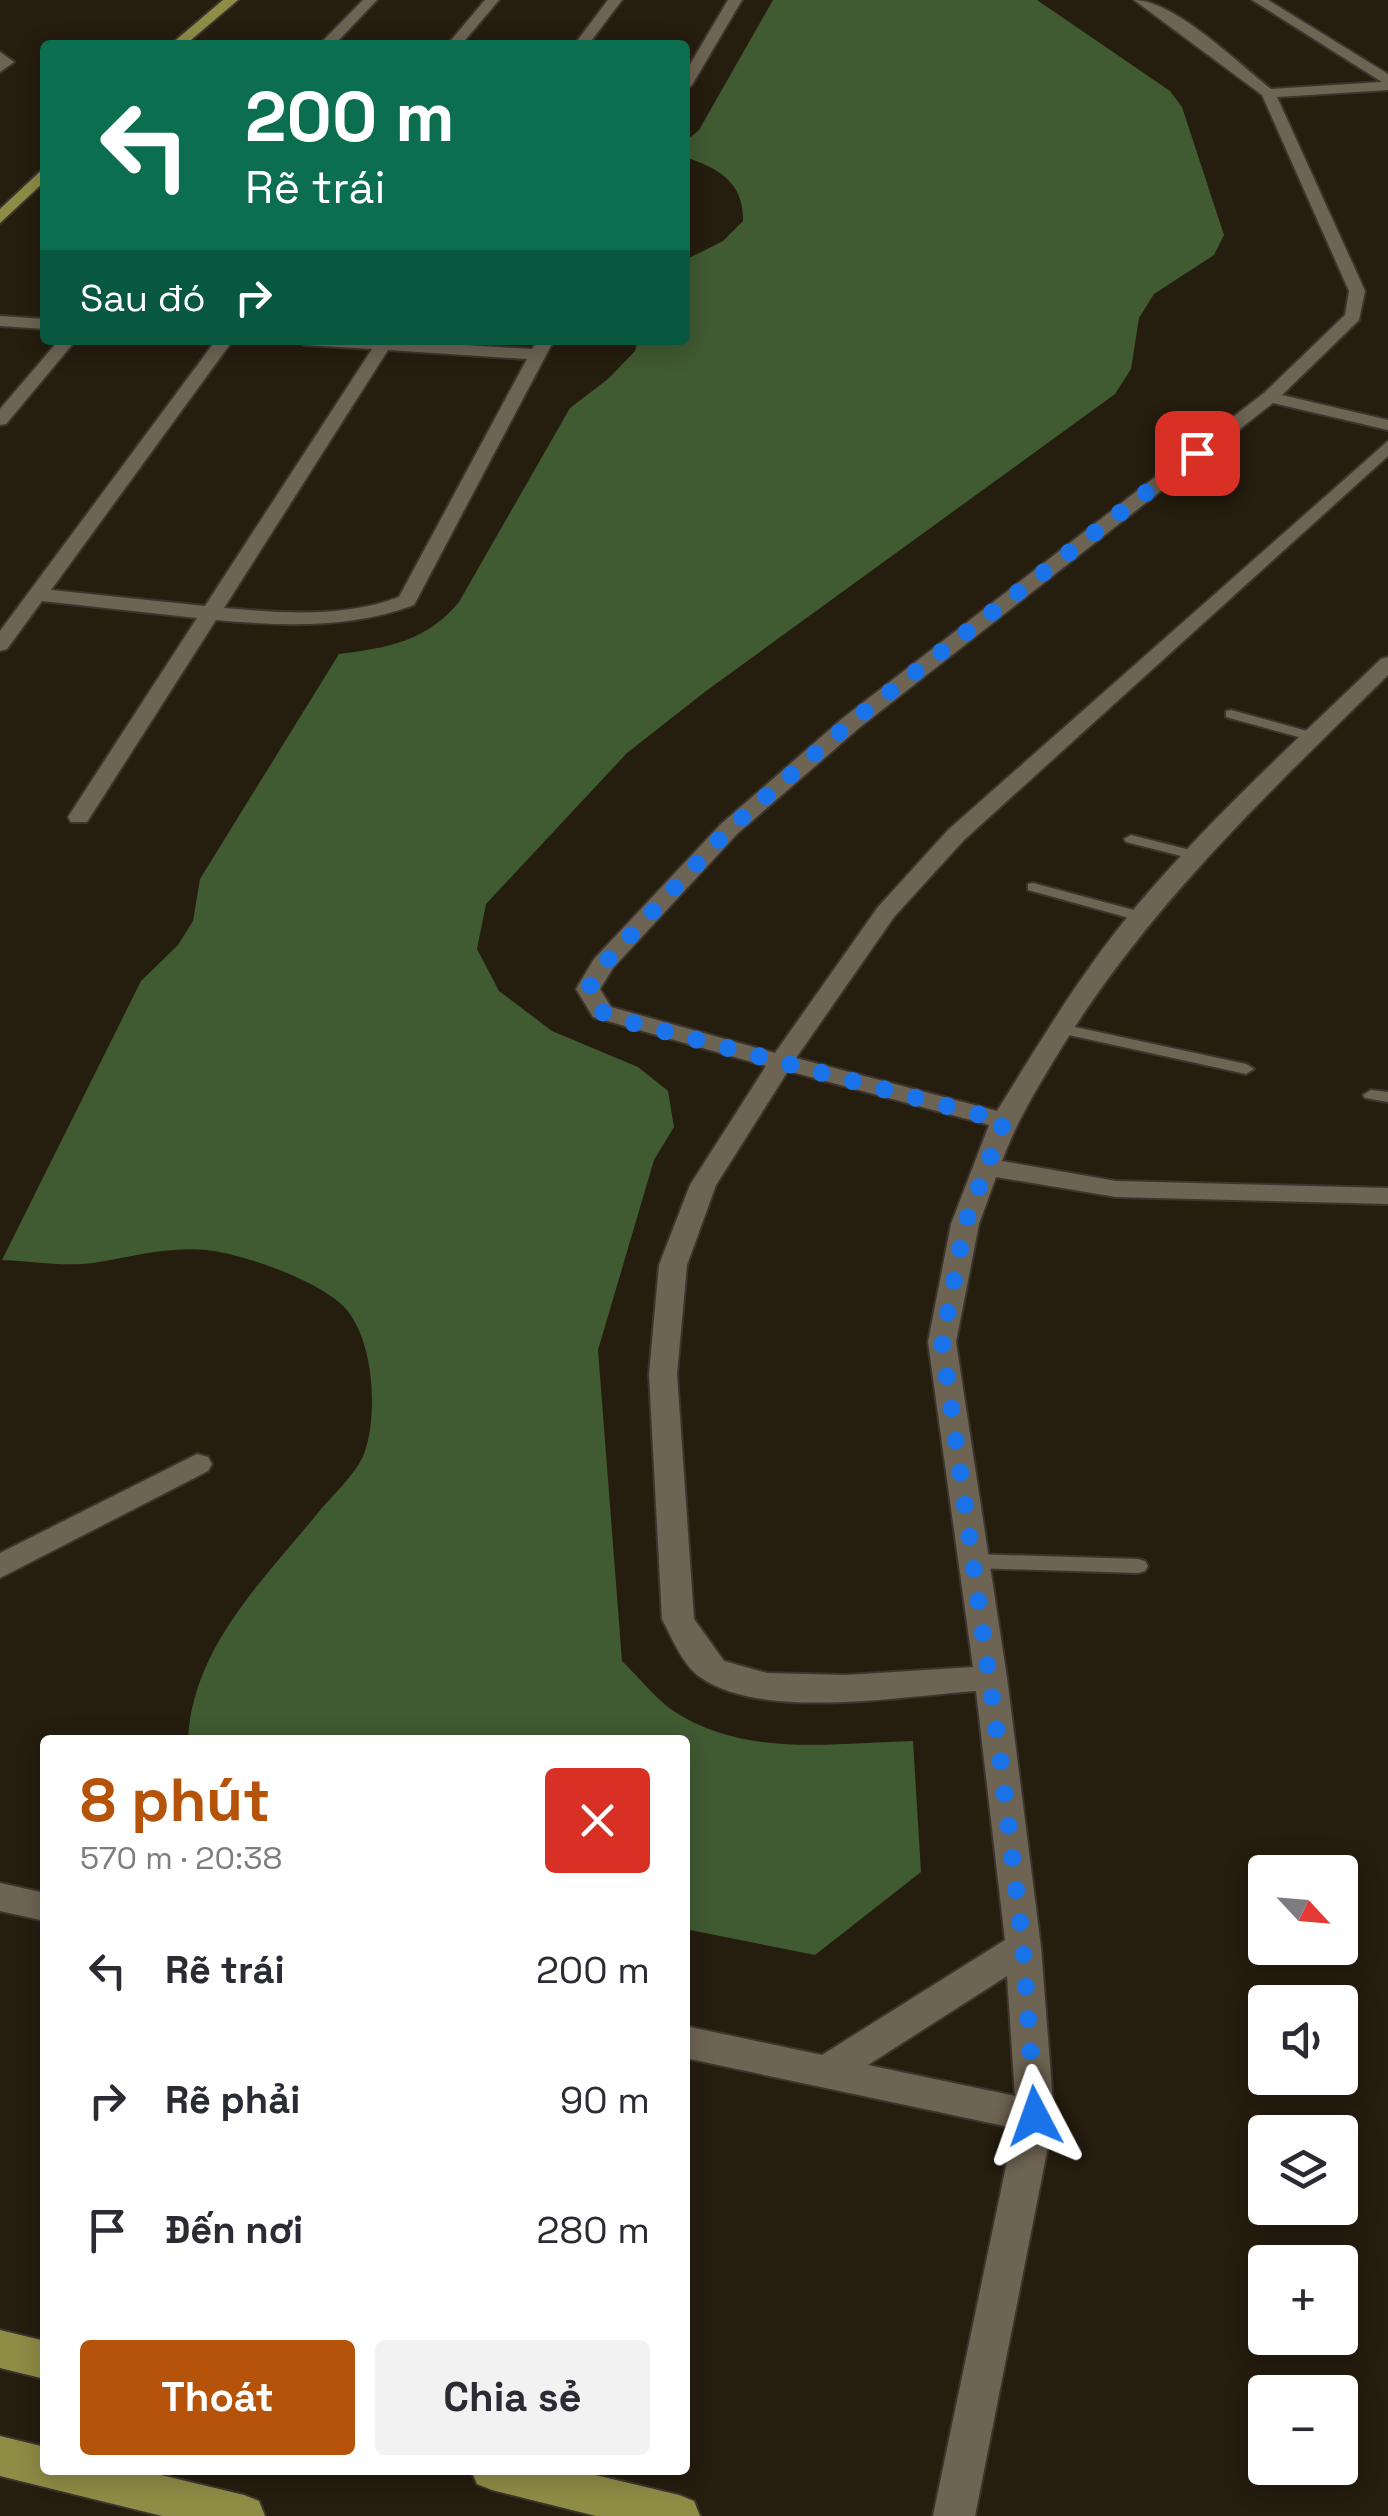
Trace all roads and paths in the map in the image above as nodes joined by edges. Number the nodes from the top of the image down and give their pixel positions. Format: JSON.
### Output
{"nodes":[{"id":1,"x":231,"y":0,"type":"edge"},
{"id":2,"x":370,"y":0,"type":"edge"},
{"id":3,"x":492,"y":0,"type":"edge"},
{"id":4,"x":614,"y":0,"type":"edge"},
{"id":5,"x":735,"y":0,"type":"edge"},
{"id":6,"x":1141,"y":0,"type":"edge"},
{"id":7,"x":1258,"y":0,"type":"edge"},
{"id":8,"x":183,"y":40,"type":"edge"},
{"id":9,"x":331,"y":40,"type":"edge"},
{"id":10,"x":458,"y":40,"type":"edge"},
{"id":11,"x":586,"y":40,"type":"edge"},
{"id":12,"x":0,"y":56,"type":"edge"},
{"id":13,"x":0,"y":68,"type":"edge"},
{"id":14,"x":690,"y":76,"type":"edge"},
{"id":15,"x":1388,"y":83,"type":"edge"},
{"id":16,"x":1268,"y":93,"type":"junction"},
{"id":17,"x":38,"y":188,"type":"edge"},
{"id":18,"x":0,"y":218,"type":"edge"},
{"id":19,"x":0,"y":321,"type":"edge"},
{"id":20,"x":40,"y":324,"type":"edge"},
{"id":21,"x":64,"y":345,"type":"edge"},
{"id":22,"x":222,"y":345,"type":"edge"},
{"id":23,"x":382,"y":345,"type":"joint"},
{"id":24,"x":542,"y":348,"type":"edge"},
{"id":25,"x":1270,"y":398,"type":"junction"},
{"id":26,"x":0,"y":420,"type":"edge"},
{"id":27,"x":1387,"y":430,"type":"edge"},
{"id":28,"x":38,"y":596,"type":"junction"},
{"id":29,"x":211,"y":611,"type":"junction"},
{"id":30,"x":9,"y":622,"type":"edge"},
{"id":31,"x":0,"y":645,"type":"edge"},
{"id":32,"x":1388,"y":664,"type":"edge"},
{"id":33,"x":1231,"y":714,"type":"dead end"},
{"id":34,"x":1313,"y":738,"type":"junction"},
{"id":35,"x":79,"y":818,"type":"dead end"},
{"id":36,"x":1131,"y":839,"type":"dead end"},
{"id":37,"x":1192,"y":856,"type":"junction"},
{"id":38,"x":1033,"y":887,"type":"dead end"},
{"id":39,"x":1140,"y":916,"type":"junction"},
{"id":40,"x":1061,"y":1029,"type":"junction"},
{"id":41,"x":781,"y":1062,"type":"junction"},
{"id":42,"x":1246,"y":1070,"type":"dead end"},
{"id":43,"x":1004,"y":1121,"type":"junction"},
{"id":44,"x":987,"y":1167,"type":"junction"},
{"id":45,"x":1388,"y":1196,"type":"edge"},
{"id":46,"x":196,"y":1464,"type":"dead end"},
{"id":47,"x":972,"y":1561,"type":"junction"},
{"id":48,"x":1138,"y":1566,"type":"dead end"},
{"id":49,"x":0,"y":1567,"type":"edge"},
{"id":50,"x":991,"y":1678,"type":"junction"},
{"id":51,"x":0,"y":1898,"type":"edge"},
{"id":52,"x":40,"y":1906,"type":"edge"},
{"id":53,"x":1023,"y":1947,"type":"junction"},
{"id":54,"x":690,"y":2043,"type":"edge"},
{"id":55,"x":826,"y":2072,"type":"junction"},
{"id":56,"x":1035,"y":2116,"type":"junction"},
{"id":57,"x":0,"y":2349,"type":"edge"},
{"id":58,"x":40,"y":2359,"type":"edge"},
{"id":59,"x":0,"y":2456,"type":"edge"},
{"id":60,"x":40,"y":2466,"type":"edge"},
{"id":61,"x":78,"y":2475,"type":"edge"},
{"id":62,"x":512,"y":2475,"type":"edge"},
{"id":63,"x":244,"y":2516,"type":"edge"},
{"id":64,"x":679,"y":2516,"type":"edge"},
{"id":65,"x":954,"y":2516,"type":"edge"}],
"edges":[{"from":1,"to":8,"type":"highway"},
{"from":2,"to":9,"type":"street"},
{"from":3,"to":10,"type":"street"},
{"from":4,"to":11,"type":"street"},
{"from":5,"to":14,"type":"street"},
{"from":6,"to":16,"type":"street"},
{"from":7,"to":15,"type":"street"},
{"from":12,"to":13,"type":"street"},
{"from":15,"to":16,"type":"street"},
{"from":16,"to":25,"type":"street"},
{"from":17,"to":18,"type":"highway"},
{"from":19,"to":20,"type":"street"},
{"from":21,"to":26,"type":"street"},
{"from":22,"to":28,"type":"street"},
{"from":23,"to":24,"type":"street"},
{"from":23,"to":29,"type":"street"},
{"from":24,"to":29,"type":"street"},
{"from":25,"to":27,"type":"street"},
{"from":25,"to":41,"type":"street"},
{"from":27,"to":41,"type":"street"},
{"from":28,"to":29,"type":"street"},
{"from":28,"to":30,"type":"street"},
{"from":29,"to":35,"type":"street"},
{"from":30,"to":31,"type":"street"},
{"from":32,"to":34,"type":"street"},
{"from":33,"to":34,"type":"lane"},
{"from":34,"to":37,"type":"street"},
{"from":36,"to":37,"type":"lane"},
{"from":37,"to":39,"type":"street"},
{"from":38,"to":39,"type":"lane"},
{"from":39,"to":40,"type":"street"},
{"from":40,"to":42,"type":"lane"},
{"from":40,"to":43,"type":"street"},
{"from":41,"to":43,"type":"street"},
{"from":41,"to":50,"type":"street"},
{"from":43,"to":44,"type":"street"},
{"from":44,"to":45,"type":"street"},
{"from":44,"to":47,"type":"street"},
{"from":46,"to":49,"type":"street"},
{"from":47,"to":48,"type":"lane"},
{"from":47,"to":50,"type":"street"},
{"from":50,"to":53,"type":"street"},
{"from":51,"to":52,"type":"street"},
{"from":53,"to":55,"type":"street"},
{"from":53,"to":56,"type":"street"},
{"from":54,"to":55,"type":"street"},
{"from":55,"to":56,"type":"street"},
{"from":56,"to":65,"type":"street"},
{"from":57,"to":58,"type":"highway"},
{"from":59,"to":60,"type":"highway"},
{"from":61,"to":63,"type":"highway"},
{"from":62,"to":64,"type":"highway"}]}
